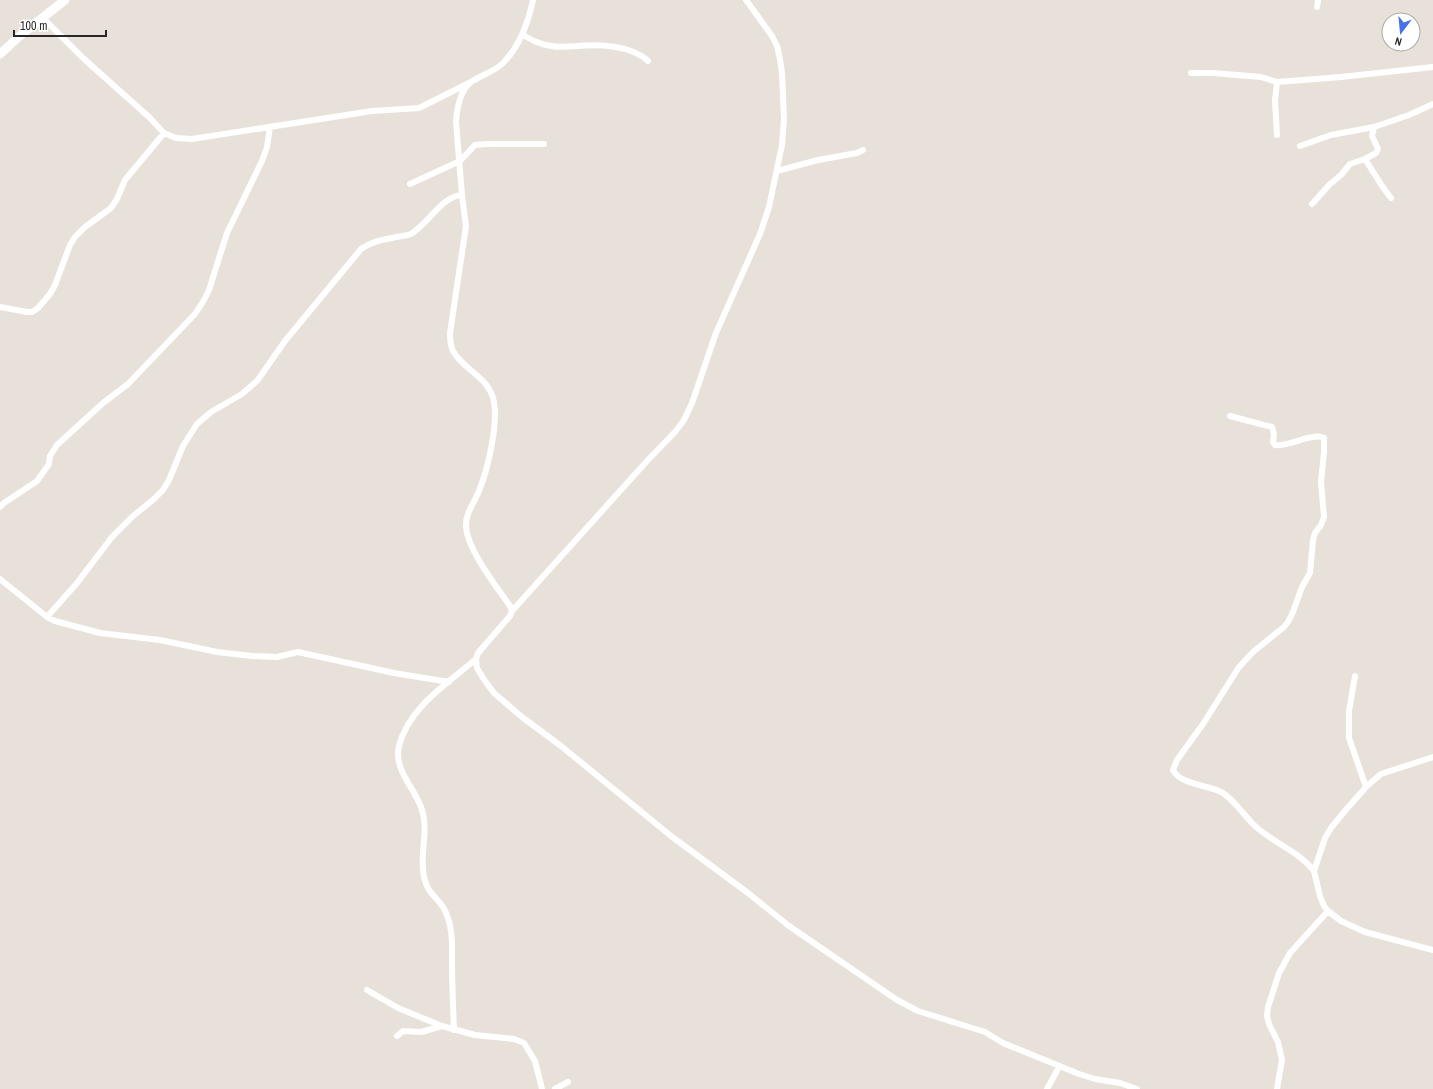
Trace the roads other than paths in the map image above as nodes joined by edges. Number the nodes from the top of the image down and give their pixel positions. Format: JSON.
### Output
{"nodes":[{"id":1,"x":65,"y":0,"type":"edge"},
{"id":2,"x":533,"y":0,"type":"edge"},
{"id":3,"x":746,"y":0,"type":"edge"},
{"id":4,"x":1318,"y":0,"type":"edge"},
{"id":5,"x":1317,"y":7,"type":"dead end"},
{"id":6,"x":42,"y":17,"type":"junction"},
{"id":7,"x":523,"y":35,"type":"junction"},
{"id":8,"x":0,"y":54,"type":"edge"},
{"id":9,"x":648,"y":61,"type":"dead end"},
{"id":10,"x":1433,"y":67,"type":"edge"},
{"id":11,"x":1191,"y":74,"type":"dead end"},
{"id":12,"x":1277,"y":82,"type":"junction"},
{"id":13,"x":470,"y":83,"type":"junction"},
{"id":14,"x":1433,"y":104,"type":"edge"},
{"id":15,"x":270,"y":127,"type":"junction"},
{"id":16,"x":1374,"y":127,"type":"junction"},
{"id":17,"x":164,"y":133,"type":"junction"},
{"id":18,"x":1276,"y":135,"type":"dead end"},
{"id":19,"x":544,"y":144,"type":"dead end"},
{"id":20,"x":1300,"y":146,"type":"dead end"},
{"id":21,"x":863,"y":150,"type":"dead end"},
{"id":22,"x":1365,"y":159,"type":"junction"},
{"id":23,"x":460,"y":161,"type":"junction"},
{"id":24,"x":777,"y":172,"type":"junction"},
{"id":25,"x":410,"y":184,"type":"dead end"},
{"id":26,"x":462,"y":195,"type":"junction"},
{"id":27,"x":1391,"y":198,"type":"dead end"},
{"id":28,"x":1312,"y":204,"type":"dead end"},
{"id":29,"x":0,"y":306,"type":"edge"},
{"id":30,"x":1230,"y":416,"type":"dead end"},
{"id":31,"x":0,"y":507,"type":"edge"},
{"id":32,"x":0,"y":579,"type":"edge"},
{"id":33,"x":512,"y":611,"type":"junction"},
{"id":34,"x":48,"y":617,"type":"junction"},
{"id":35,"x":476,"y":659,"type":"junction"},
{"id":36,"x":1355,"y":676,"type":"dead end"},
{"id":37,"x":449,"y":682,"type":"junction"},
{"id":38,"x":1433,"y":757,"type":"edge"},
{"id":39,"x":1366,"y":787,"type":"junction"},
{"id":40,"x":1314,"y":872,"type":"junction"},
{"id":41,"x":1328,"y":912,"type":"junction"},
{"id":42,"x":1433,"y":950,"type":"edge"},
{"id":43,"x":366,"y":990,"type":"dead end"},
{"id":44,"x":442,"y":1026,"type":"junction"},
{"id":45,"x":454,"y":1030,"type":"junction"},
{"id":46,"x":398,"y":1036,"type":"dead end"},
{"id":47,"x":1060,"y":1067,"type":"junction"},
{"id":48,"x":568,"y":1082,"type":"dead end"},
{"id":49,"x":1111,"y":1082,"type":"junction"},
{"id":50,"x":542,"y":1089,"type":"edge"},
{"id":51,"x":555,"y":1089,"type":"edge"},
{"id":52,"x":1047,"y":1089,"type":"edge"},
{"id":53,"x":1110,"y":1089,"type":"edge"},
{"id":54,"x":1137,"y":1089,"type":"edge"},
{"id":55,"x":1277,"y":1089,"type":"edge"}],
"edges":[{"from":1,"to":6,"type":"street"},
{"from":2,"to":7,"type":"street"},
{"from":3,"to":24,"type":"street"},
{"from":4,"to":5,"type":"street"},
{"from":6,"to":8,"type":"street"},
{"from":6,"to":17,"type":"street"},
{"from":7,"to":9,"type":"street"},
{"from":7,"to":13,"type":"street"},
{"from":10,"to":12,"type":"street"},
{"from":11,"to":12,"type":"street"},
{"from":12,"to":18,"type":"street"},
{"from":13,"to":15,"type":"street"},
{"from":13,"to":23,"type":"street"},
{"from":14,"to":16,"type":"street"},
{"from":15,"to":17,"type":"street"},
{"from":15,"to":31,"type":"street"},
{"from":16,"to":20,"type":"street"},
{"from":16,"to":22,"type":"street"},
{"from":17,"to":29,"type":"street"},
{"from":19,"to":23,"type":"street"},
{"from":21,"to":24,"type":"street"},
{"from":22,"to":27,"type":"street"},
{"from":22,"to":28,"type":"street"},
{"from":23,"to":25,"type":"street"},
{"from":23,"to":26,"type":"street"},
{"from":24,"to":33,"type":"street"},
{"from":26,"to":33,"type":"street"},
{"from":26,"to":34,"type":"street"},
{"from":30,"to":40,"type":"street"},
{"from":32,"to":34,"type":"street"},
{"from":33,"to":35,"type":"street"},
{"from":34,"to":37,"type":"street"},
{"from":35,"to":37,"type":"street"},
{"from":35,"to":47,"type":"street"},
{"from":36,"to":39,"type":"street"},
{"from":37,"to":45,"type":"street"},
{"from":38,"to":39,"type":"street"},
{"from":39,"to":40,"type":"street"},
{"from":40,"to":41,"type":"street"},
{"from":41,"to":42,"type":"street"},
{"from":41,"to":55,"type":"street"},
{"from":43,"to":44,"type":"street"},
{"from":44,"to":45,"type":"street"},
{"from":44,"to":46,"type":"street"},
{"from":45,"to":50,"type":"street"},
{"from":47,"to":49,"type":"street"},
{"from":47,"to":52,"type":"street"},
{"from":48,"to":51,"type":"street"},
{"from":49,"to":53,"type":"street"},
{"from":49,"to":54,"type":"street"}]}
